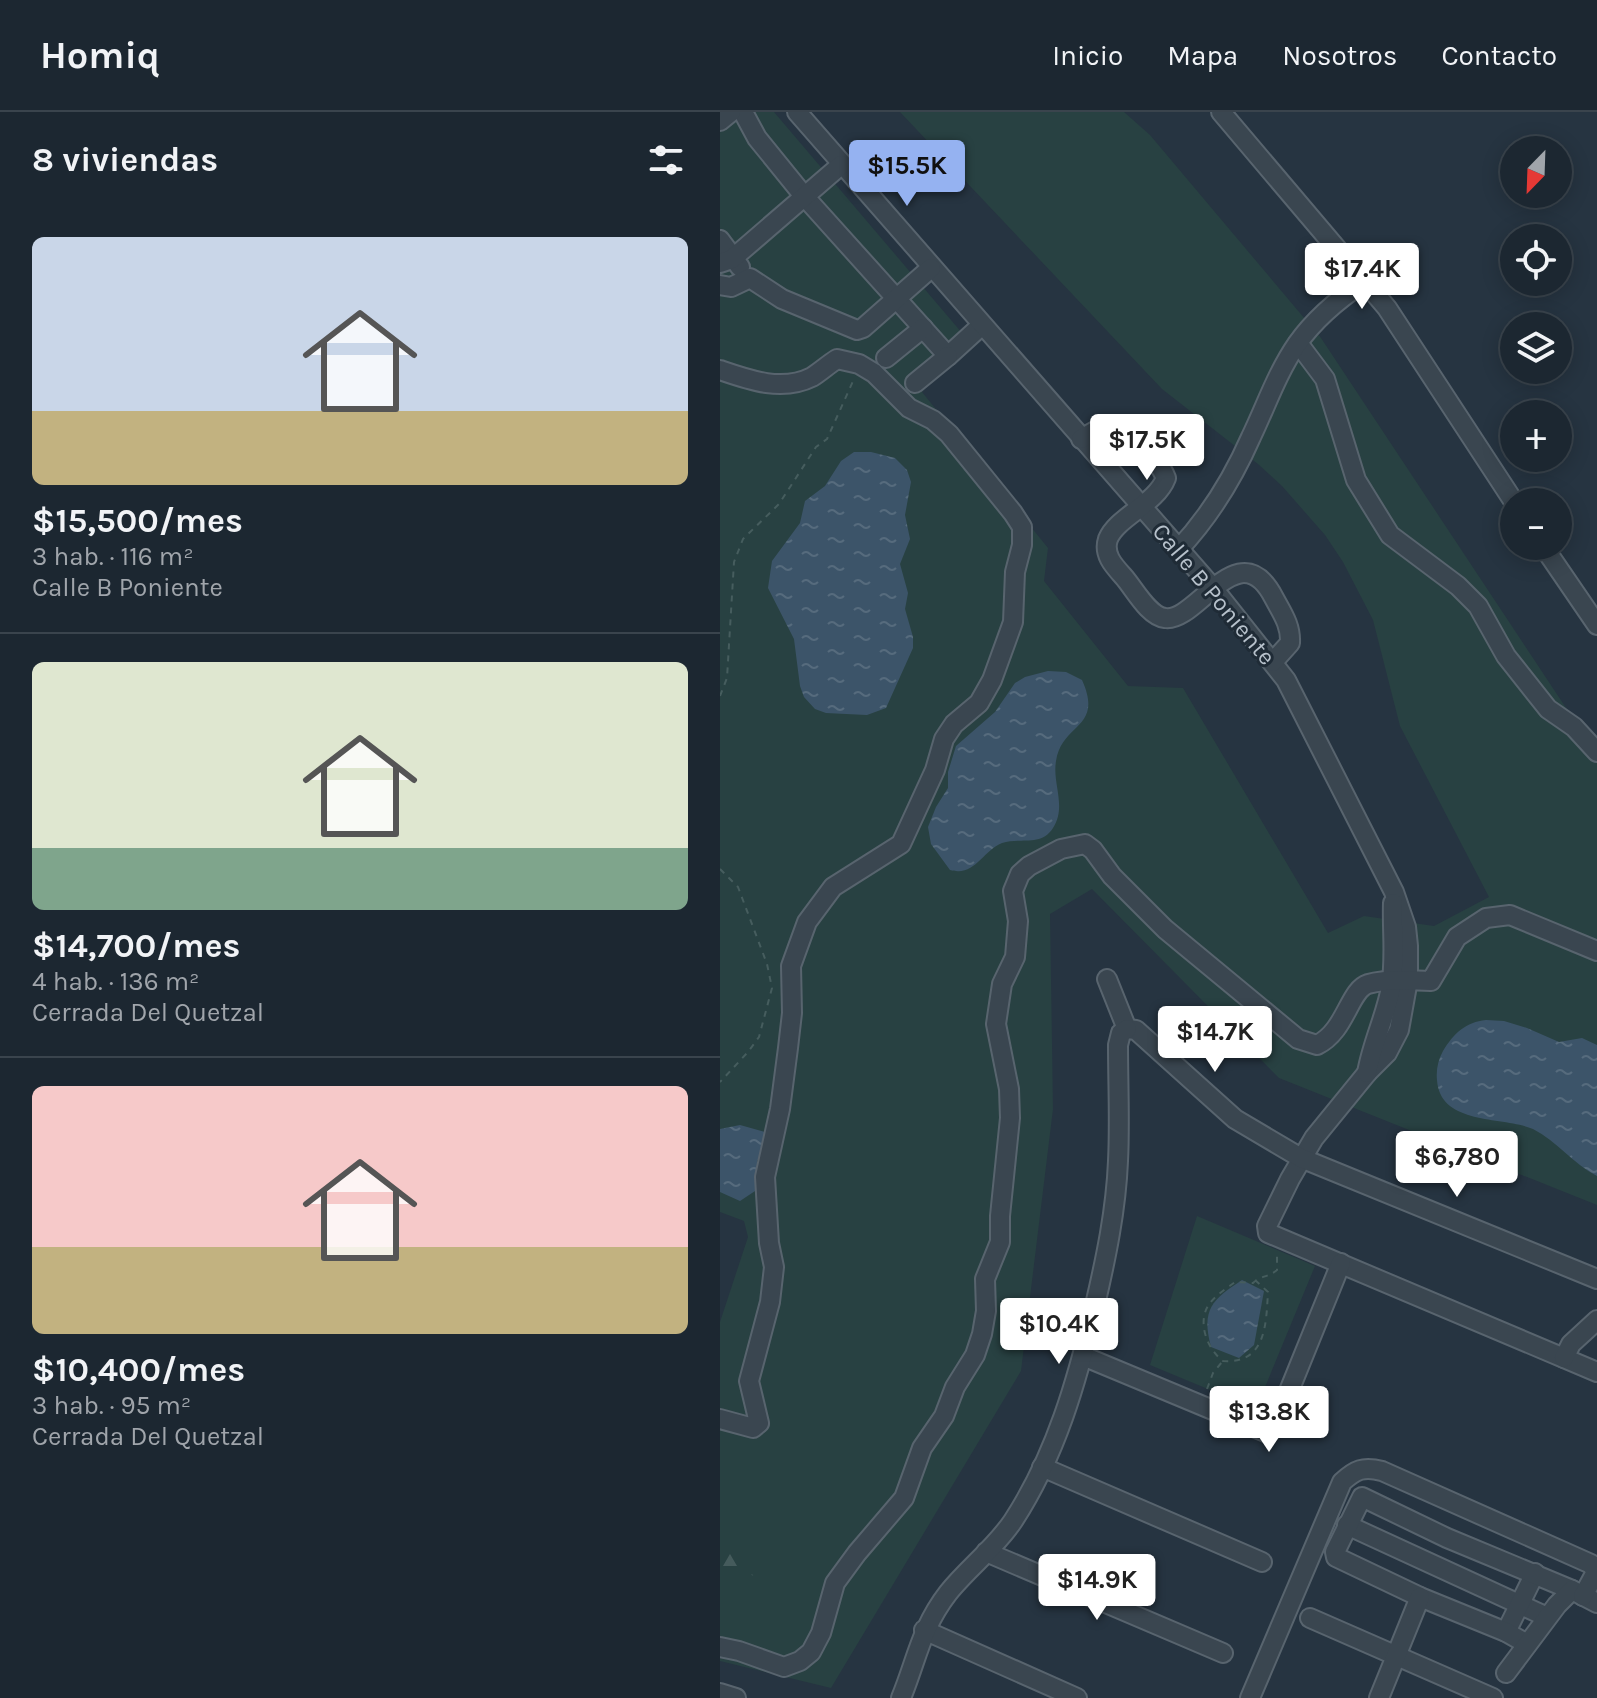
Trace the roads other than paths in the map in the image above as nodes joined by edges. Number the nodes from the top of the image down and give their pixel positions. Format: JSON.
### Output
{"nodes":[{"id":1,"x":731,"y":112,"type":"edge"},
{"id":2,"x":743,"y":112,"type":"edge"},
{"id":3,"x":797,"y":112,"type":"edge"},
{"id":4,"x":1221,"y":112,"type":"edge"},
{"id":5,"x":720,"y":121,"type":"edge"},
{"id":6,"x":841,"y":165,"type":"junction"},
{"id":7,"x":804,"y":196,"type":"junction"},
{"id":8,"x":720,"y":240,"type":"edge"},
{"id":9,"x":726,"y":261,"type":"edge"},
{"id":10,"x":931,"y":268,"type":"junction"},
{"id":11,"x":750,"y":278,"type":"junction"},
{"id":12,"x":1364,"y":282,"type":"junction"},
{"id":13,"x":724,"y":290,"type":"edge"},
{"id":14,"x":897,"y":298,"type":"junction"},
{"id":15,"x":982,"y":325,"type":"junction"},
{"id":16,"x":923,"y":328,"type":"junction"},
{"id":17,"x":1298,"y":343,"type":"junction"},
{"id":18,"x":948,"y":356,"type":"junction"},
{"id":19,"x":886,"y":358,"type":"dead end"},
{"id":20,"x":720,"y":370,"type":"edge"},
{"id":21,"x":915,"y":383,"type":"dead end"},
{"id":22,"x":1081,"y":439,"type":"junction"},
{"id":23,"x":1505,"y":488,"type":"edge"},
{"id":24,"x":1140,"y":507,"type":"junction"},
{"id":25,"x":1178,"y":550,"type":"junction"},
{"id":26,"x":1553,"y":560,"type":"edge"},
{"id":27,"x":1213,"y":588,"type":"junction"},
{"id":28,"x":1597,"y":625,"type":"edge"},
{"id":29,"x":1273,"y":662,"type":"junction"},
{"id":30,"x":1597,"y":752,"type":"edge"},
{"id":31,"x":1597,"y":951,"type":"edge"},
{"id":32,"x":1107,"y":979,"type":"dead end"},
{"id":33,"x":1400,"y":982,"type":"junction"},
{"id":34,"x":1127,"y":1029,"type":"junction"},
{"id":35,"x":1301,"y":1158,"type":"junction"},
{"id":36,"x":1341,"y":1263,"type":"junction"},
{"id":37,"x":1597,"y":1279,"type":"edge"},
{"id":38,"x":1597,"y":1320,"type":"edge"},
{"id":39,"x":1083,"y":1356,"type":"junction"},
{"id":40,"x":1564,"y":1358,"type":"junction"},
{"id":41,"x":1597,"y":1372,"type":"edge"},
{"id":42,"x":720,"y":1419,"type":"edge"},
{"id":43,"x":1042,"y":1467,"type":"junction"},
{"id":44,"x":1347,"y":1525,"type":"junction"},
{"id":45,"x":1447,"y":1538,"type":"junction"},
{"id":46,"x":986,"y":1552,"type":"junction"},
{"id":47,"x":1262,"y":1562,"type":"dead end"},
{"id":48,"x":1436,"y":1568,"type":"junction"},
{"id":49,"x":1535,"y":1573,"type":"junction"},
{"id":50,"x":1584,"y":1596,"type":"edge"},
{"id":51,"x":1420,"y":1597,"type":"junction"},
{"id":52,"x":1520,"y":1604,"type":"junction"},
{"id":53,"x":1547,"y":1617,"type":"junction"},
{"id":54,"x":1310,"y":1618,"type":"dead end"},
{"id":55,"x":924,"y":1630,"type":"junction"},
{"id":56,"x":1506,"y":1632,"type":"junction"},
{"id":57,"x":1527,"y":1644,"type":"junction"},
{"id":58,"x":720,"y":1647,"type":"edge"},
{"id":59,"x":1223,"y":1653,"type":"dead end"},
{"id":60,"x":1396,"y":1656,"type":"junction"},
{"id":61,"x":1506,"y":1673,"type":"dead end"},
{"id":62,"x":905,"y":1694,"type":"edge"},
{"id":63,"x":1077,"y":1698,"type":"edge"},
{"id":64,"x":1250,"y":1698,"type":"edge"},
{"id":65,"x":1379,"y":1698,"type":"edge"},
{"id":66,"x":1493,"y":1698,"type":"edge"}],
"edges":[{"from":1,"to":5,"type":"street"},
{"from":2,"to":7,"type":"street"},
{"from":3,"to":6,"type":"street","name":"Calle B Poniente"},
{"from":4,"to":12,"type":"street"},
{"from":6,"to":7,"type":"street"},
{"from":6,"to":10,"type":"street","name":"Calle B Poniente"},
{"from":7,"to":9,"type":"street"},
{"from":7,"to":14,"type":"street"},
{"from":8,"to":9,"type":"street"},
{"from":9,"to":11,"type":"street"},
{"from":10,"to":14,"type":"street"},
{"from":10,"to":15,"type":"street","name":"Calle B Poniente"},
{"from":11,"to":13,"type":"street"},
{"from":11,"to":14,"type":"street"},
{"from":12,"to":17,"type":"street"},
{"from":12,"to":23,"type":"street"},
{"from":14,"to":16,"type":"street"},
{"from":15,"to":18,"type":"street"},
{"from":15,"to":22,"type":"street","name":"Calle B Poniente"},
{"from":16,"to":18,"type":"street"},
{"from":16,"to":19,"type":"street"},
{"from":17,"to":25,"type":"street"},
{"from":17,"to":30,"type":"street"},
{"from":18,"to":21,"type":"street"},
{"from":20,"to":42,"type":"street"},
{"from":22,"to":24,"type":"street","name":"Calle B Poniente"},
{"from":22,"to":24,"type":"street"},
{"from":24,"to":25,"type":"street","name":"Calle B Poniente"},
{"from":24,"to":27,"type":"street"},
{"from":25,"to":27,"type":"street","name":"Calle B Poniente"},
{"from":26,"to":28,"type":"street"},
{"from":27,"to":29,"type":"street","name":"Calle B Poniente"},
{"from":27,"to":29,"type":"street"},
{"from":29,"to":33,"type":"street","name":"Calle B Poniente"},
{"from":31,"to":33,"type":"street"},
{"from":32,"to":34,"type":"street"},
{"from":33,"to":35,"type":"street","name":"Calle B Poniente"},
{"from":33,"to":58,"type":"street"},
{"from":34,"to":35,"type":"street"},
{"from":34,"to":39,"type":"street"},
{"from":35,"to":36,"type":"street","name":"Calle B Poniente"},
{"from":35,"to":37,"type":"street"},
{"from":36,"to":39,"type":"street"},
{"from":36,"to":40,"type":"street"},
{"from":38,"to":40,"type":"street"},
{"from":39,"to":43,"type":"street"},
{"from":40,"to":41,"type":"street"},
{"from":43,"to":46,"type":"street"},
{"from":43,"to":47,"type":"street"},
{"from":44,"to":45,"type":"street"},
{"from":44,"to":48,"type":"street"},
{"from":44,"to":51,"type":"street"},
{"from":45,"to":48,"type":"street"},
{"from":45,"to":49,"type":"street"},
{"from":46,"to":55,"type":"street"},
{"from":46,"to":59,"type":"street"},
{"from":48,"to":52,"type":"street"},
{"from":49,"to":50,"type":"street"},
{"from":49,"to":52,"type":"street"},
{"from":50,"to":53,"type":"street"},
{"from":50,"to":64,"type":"street"},
{"from":51,"to":56,"type":"street"},
{"from":51,"to":60,"type":"street"},
{"from":52,"to":53,"type":"street"},
{"from":52,"to":56,"type":"street"},
{"from":53,"to":57,"type":"street"},
{"from":54,"to":60,"type":"street"},
{"from":55,"to":62,"type":"street"},
{"from":55,"to":63,"type":"street"},
{"from":56,"to":57,"type":"street"},
{"from":57,"to":61,"type":"street"},
{"from":60,"to":65,"type":"street"},
{"from":60,"to":66,"type":"street"}]}
